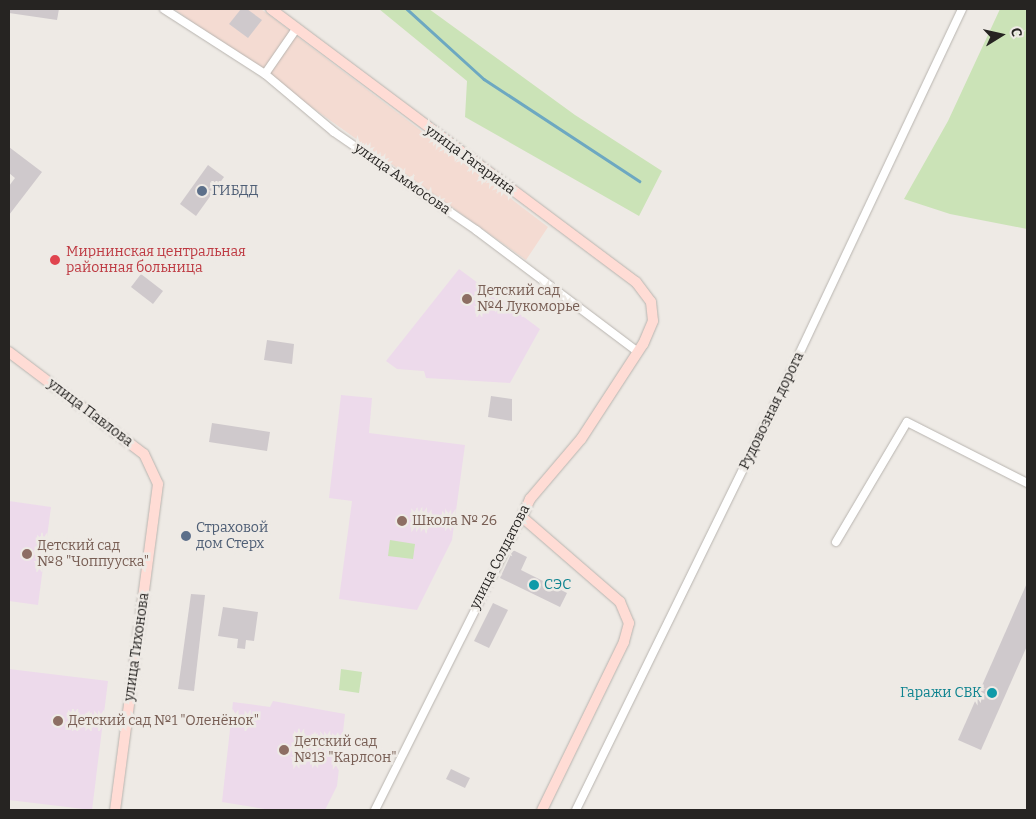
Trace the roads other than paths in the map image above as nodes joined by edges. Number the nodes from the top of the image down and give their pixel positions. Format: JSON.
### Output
{"nodes":[{"id":1,"x":164,"y":9,"type":"edge"},
{"id":2,"x":271,"y":9,"type":"edge"},
{"id":3,"x":962,"y":9,"type":"edge"},
{"id":4,"x":296,"y":29,"type":"junction"},
{"id":5,"x":265,"y":74,"type":"junction"},
{"id":6,"x":653,"y":322,"type":"joint"},
{"id":7,"x":9,"y":352,"type":"edge"},
{"id":8,"x":638,"y":352,"type":"junction"},
{"id":9,"x":1027,"y":483,"type":"edge"},
{"id":10,"x":158,"y":484,"type":"joint"},
{"id":11,"x":522,"y":518,"type":"junction"},
{"id":12,"x":836,"y":542,"type":"dead end"},
{"id":13,"x":115,"y":810,"type":"edge"},
{"id":14,"x":376,"y":810,"type":"edge"},
{"id":15,"x":542,"y":810,"type":"edge"},
{"id":16,"x":576,"y":810,"type":"edge"}],
"edges":[{"from":1,"to":5,"type":"street","name":"улица Аммосова"},
{"from":2,"to":4,"type":"street","name":"улица Гагарина"},
{"from":3,"to":16,"type":"street","name":"Рудовозная дорога"},
{"from":4,"to":5,"type":"street"},
{"from":4,"to":6,"type":"street","name":"улица Гагарина"},
{"from":5,"to":8,"type":"street","name":"улица Аммосова"},
{"from":6,"to":8,"type":"street","name":"улица Солдатова"},
{"from":7,"to":10,"type":"street","name":"улица Павлова"},
{"from":8,"to":11,"type":"street","name":"улица Солдатова"},
{"from":9,"to":12,"type":"street"},
{"from":10,"to":13,"type":"street","name":"улица Тихонова"},
{"from":11,"to":14,"type":"street","name":"улица Солдатова"},
{"from":11,"to":15,"type":"street"}]}
